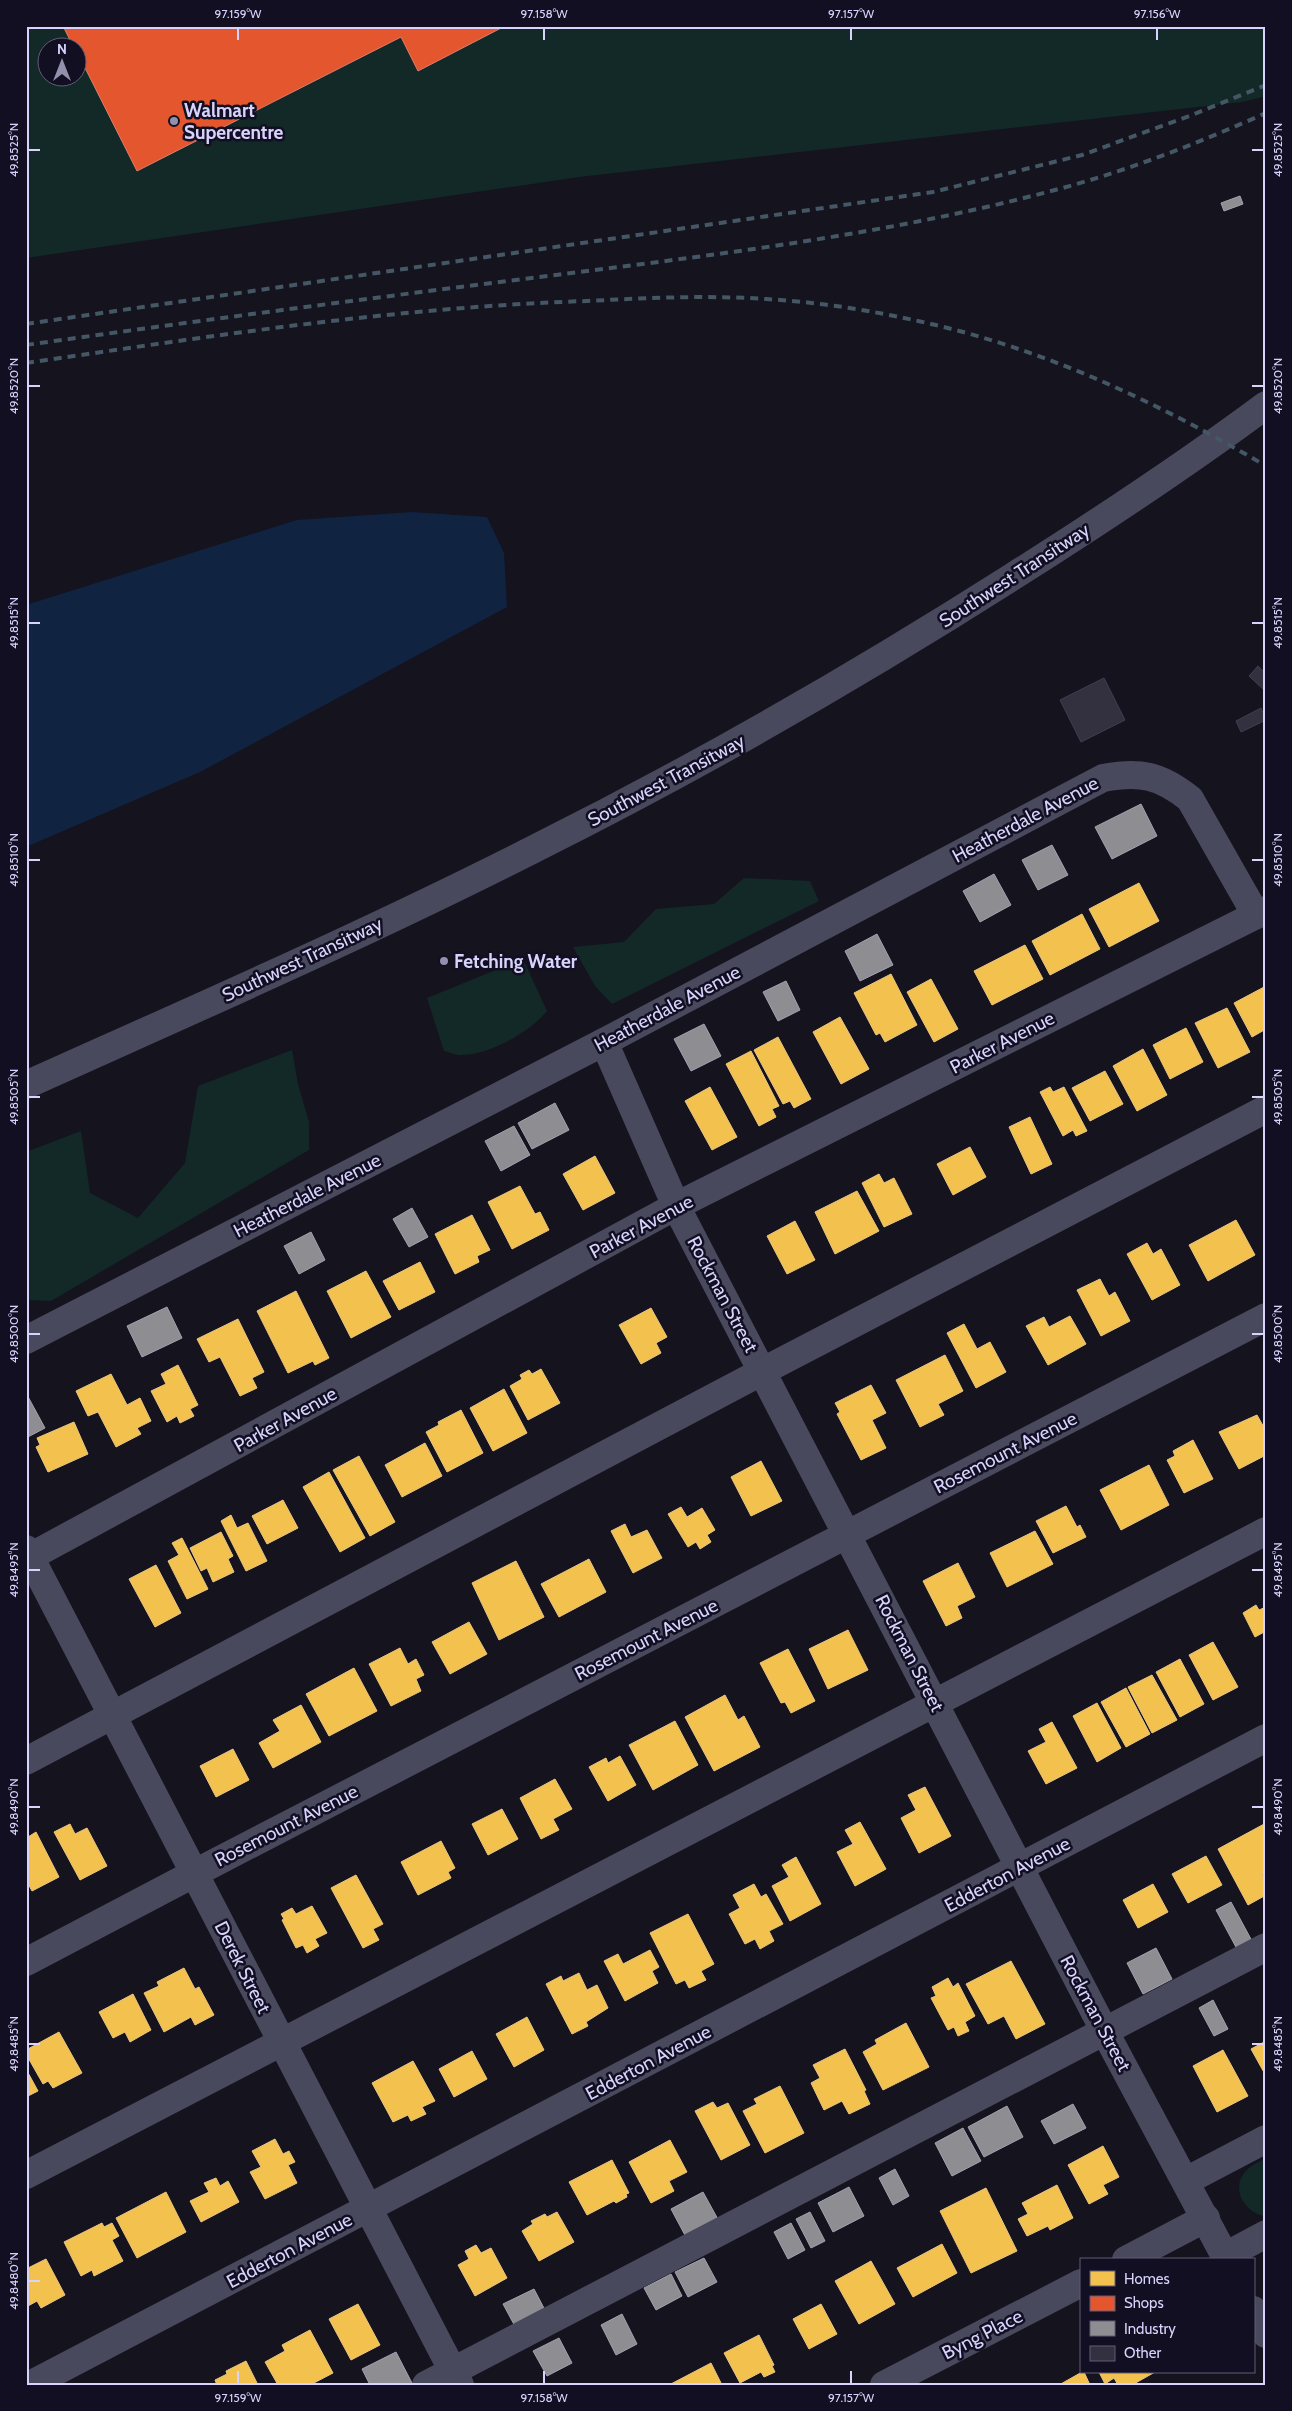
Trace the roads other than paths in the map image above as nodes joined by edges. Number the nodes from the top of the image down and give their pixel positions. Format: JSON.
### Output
{"nodes":[{"id":1,"x":1266,"y":405,"type":"edge"},
{"id":2,"x":1261,"y":912,"type":"edge"},
{"id":3,"x":604,"y":1042,"type":"junction"},
{"id":4,"x":26,"y":1085,"type":"edge"},
{"id":5,"x":1266,"y":1109,"type":"edge"},
{"id":6,"x":676,"y":1206,"type":"junction"},
{"id":7,"x":1266,"y":1317,"type":"edge"},
{"id":8,"x":26,"y":1340,"type":"edge"},
{"id":9,"x":763,"y":1370,"type":"junction"},
{"id":10,"x":1266,"y":1531,"type":"edge"},
{"id":11,"x":848,"y":1534,"type":"junction"},
{"id":12,"x":28,"y":1555,"type":"edge"},
{"id":13,"x":936,"y":1704,"type":"junction"},
{"id":14,"x":113,"y":1716,"type":"junction"},
{"id":15,"x":1266,"y":1738,"type":"edge"},
{"id":16,"x":26,"y":1761,"type":"edge"},
{"id":17,"x":1020,"y":1867,"type":"junction"},
{"id":18,"x":195,"y":1872,"type":"junction"},
{"id":19,"x":1266,"y":1947,"type":"edge"},
{"id":20,"x":26,"y":1962,"type":"edge"},
{"id":21,"x":1105,"y":2032,"type":"junction"},
{"id":22,"x":282,"y":2042,"type":"junction"},
{"id":23,"x":1266,"y":2139,"type":"edge"},
{"id":24,"x":26,"y":2175,"type":"edge"},
{"id":25,"x":1186,"y":2181,"type":"junction"},
{"id":26,"x":367,"y":2209,"type":"junction"},
{"id":27,"x":1206,"y":2218,"type":"junction"},
{"id":28,"x":1266,"y":2234,"type":"edge"},
{"id":29,"x":1130,"y":2258,"type":"edge"},
{"id":30,"x":1226,"y":2258,"type":"edge"},
{"id":31,"x":1080,"y":2284,"type":"edge"},
{"id":32,"x":1254,"y":2312,"type":"edge"},
{"id":33,"x":1266,"y":2334,"type":"edge"},
{"id":34,"x":456,"y":2378,"type":"edge"},
{"id":35,"x":30,"y":2385,"type":"edge"},
{"id":36,"x":426,"y":2385,"type":"edge"},
{"id":37,"x":884,"y":2385,"type":"edge"}],
"edges":[{"from":1,"to":4,"type":"street","name":"Southwest Transitway"},
{"from":2,"to":3,"type":"street","name":"Heatherdale Avenue"},
{"from":2,"to":6,"type":"street","name":"Parker Avenue"},
{"from":3,"to":6,"type":"street","name":"Rockman Street"},
{"from":3,"to":8,"type":"street","name":"Heatherdale Avenue"},
{"from":5,"to":9,"type":"street"},
{"from":6,"to":9,"type":"street","name":"Rockman Street"},
{"from":6,"to":12,"type":"street","name":"Parker Avenue"},
{"from":7,"to":11,"type":"street","name":"Rosemount Avenue"},
{"from":9,"to":11,"type":"street","name":"Rockman Street"},
{"from":9,"to":14,"type":"street"},
{"from":10,"to":13,"type":"street"},
{"from":11,"to":13,"type":"street","name":"Rockman Street"},
{"from":11,"to":18,"type":"street","name":"Rosemount Avenue"},
{"from":12,"to":14,"type":"street","name":"Derek Street"},
{"from":13,"to":17,"type":"street","name":"Rockman Street"},
{"from":13,"to":22,"type":"street"},
{"from":14,"to":16,"type":"street"},
{"from":14,"to":18,"type":"street","name":"Derek Street"},
{"from":15,"to":17,"type":"street","name":"Edderton Avenue"},
{"from":17,"to":21,"type":"street","name":"Rockman Street"},
{"from":17,"to":26,"type":"street","name":"Edderton Avenue"},
{"from":18,"to":20,"type":"street","name":"Rosemount Avenue"},
{"from":18,"to":22,"type":"street","name":"Derek Street"},
{"from":19,"to":21,"type":"street"},
{"from":21,"to":25,"type":"street","name":"Rockman Street"},
{"from":21,"to":34,"type":"street"},
{"from":22,"to":24,"type":"street"},
{"from":22,"to":26,"type":"street","name":"Derek Street"},
{"from":23,"to":25,"type":"street"},
{"from":25,"to":27,"type":"street","name":"Rockman Street"},
{"from":26,"to":34,"type":"street","name":"Derek Street"},
{"from":26,"to":35,"type":"street","name":"Edderton Avenue"},
{"from":27,"to":29,"type":"street"},
{"from":27,"to":30,"type":"street","name":"Rockman Street"},
{"from":28,"to":30,"type":"street"},
{"from":31,"to":37,"type":"street","name":"Byng Place"},
{"from":32,"to":33,"type":"street"},
{"from":34,"to":36,"type":"street"}]}
